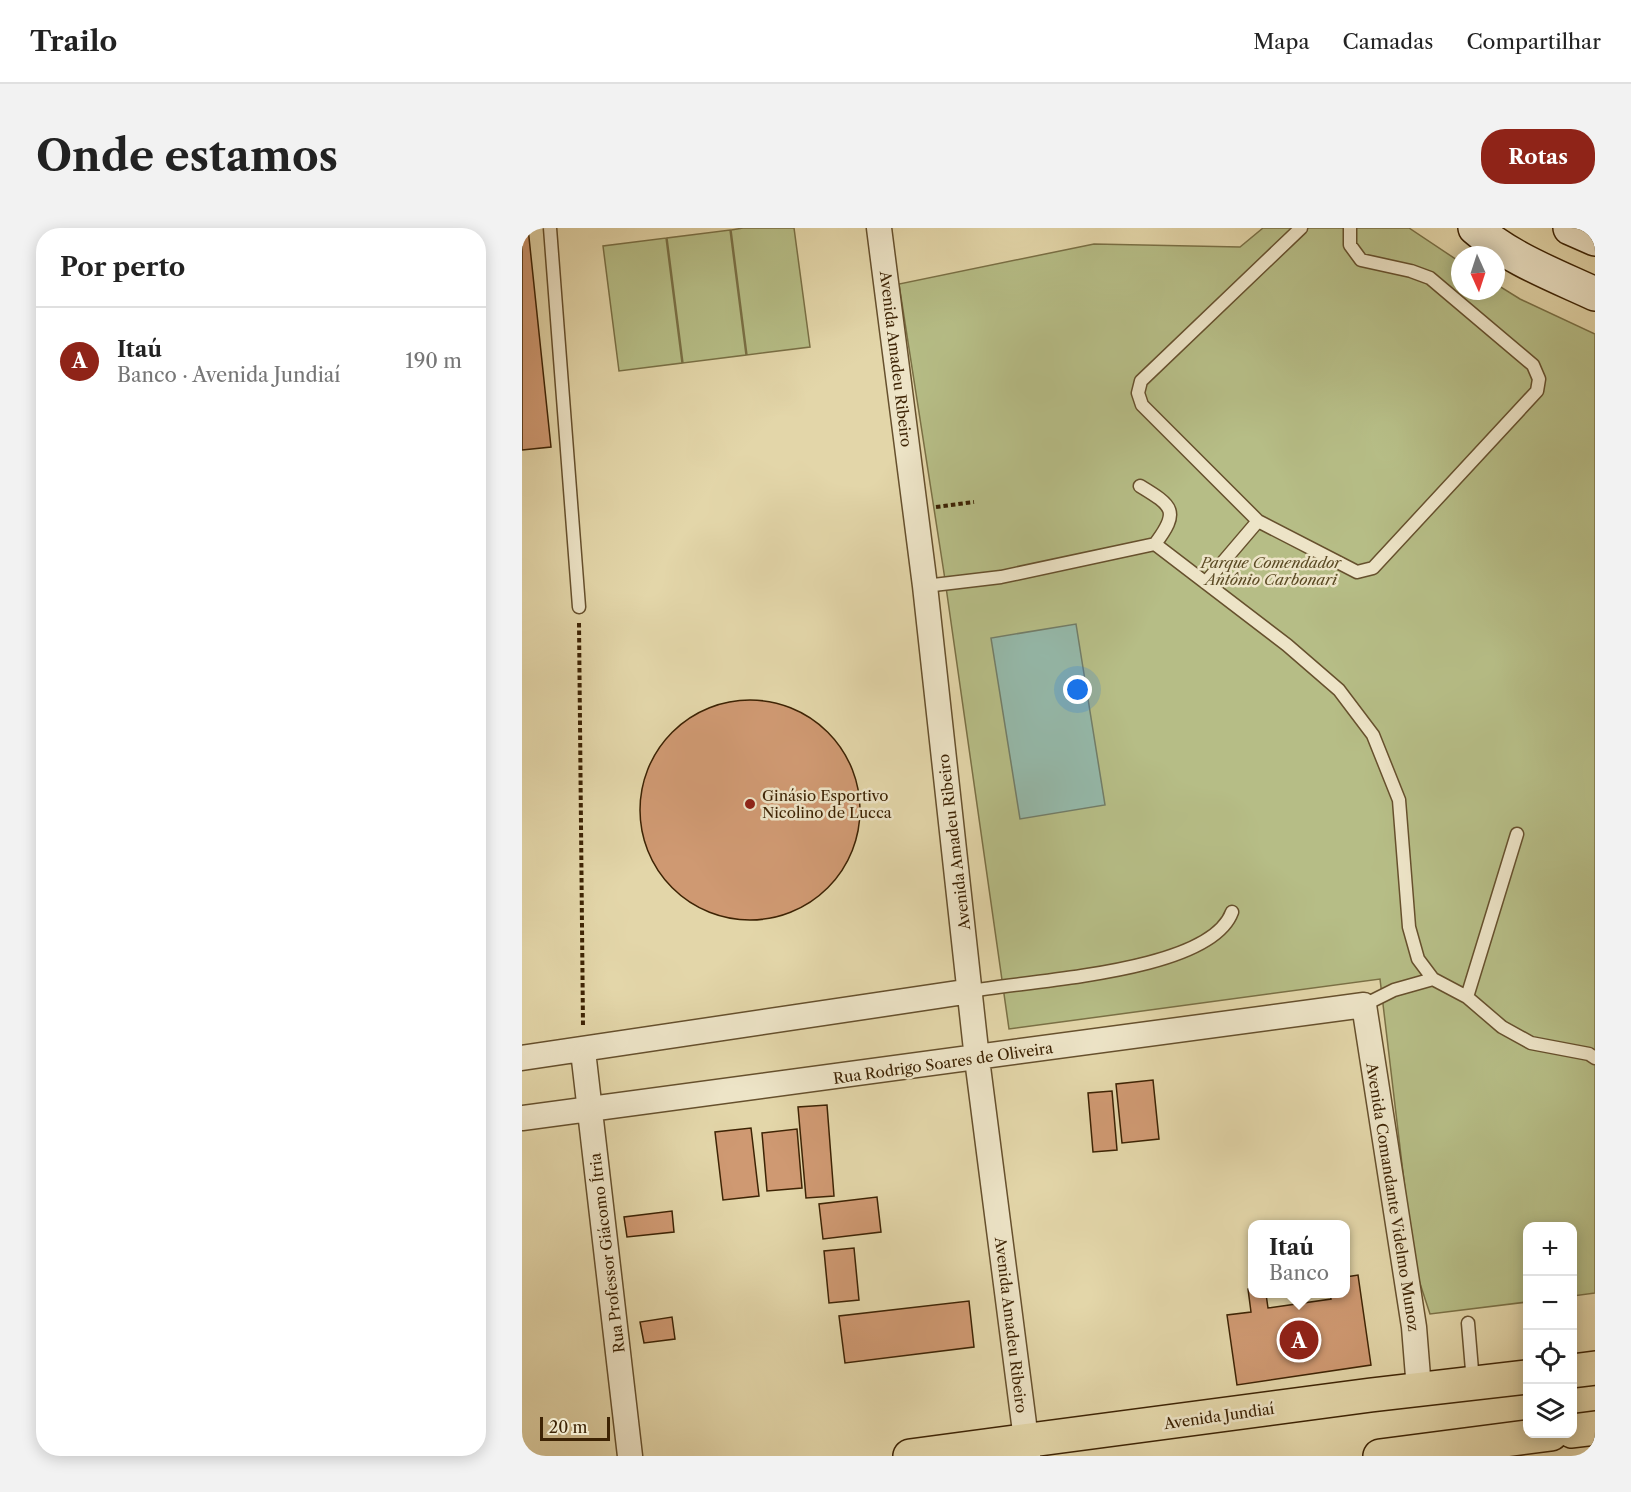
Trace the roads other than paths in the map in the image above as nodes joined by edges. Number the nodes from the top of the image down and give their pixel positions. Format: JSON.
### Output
{"nodes":[{"id":1,"x":550,"y":228,"type":"edge"},
{"id":2,"x":879,"y":228,"type":"edge"},
{"id":3,"x":1301,"y":228,"type":"edge"},
{"id":4,"x":1350,"y":228,"type":"edge"},
{"id":5,"x":1475,"y":228,"type":"edge"},
{"id":6,"x":1570,"y":228,"type":"edge"},
{"id":7,"x":1595,"y":239,"type":"edge"},
{"id":8,"x":1595,"y":294,"type":"edge"},
{"id":9,"x":1140,"y":486,"type":"dead end"},
{"id":10,"x":1258,"y":521,"type":"junction"},
{"id":11,"x":1155,"y":544,"type":"junction"},
{"id":12,"x":1206,"y":582,"type":"junction"},
{"id":13,"x":925,"y":586,"type":"junction"},
{"id":14,"x":579,"y":607,"type":"road end"},
{"id":15,"x":1517,"y":834,"type":"dead end"},
{"id":16,"x":1232,"y":912,"type":"dead end"},
{"id":17,"x":1433,"y":979,"type":"junction"},
{"id":18,"x":971,"y":991,"type":"junction"},
{"id":19,"x":1467,"y":997,"type":"junction"},
{"id":20,"x":1364,"y":1005,"type":"junction"},
{"id":21,"x":583,"y":1051,"type":"junction"},
{"id":22,"x":522,"y":1058,"type":"edge"},
{"id":23,"x":1595,"y":1058,"type":"edge"},
{"id":24,"x":977,"y":1059,"type":"junction"},
{"id":25,"x":590,"y":1110,"type":"junction"},
{"id":26,"x":522,"y":1118,"type":"edge"},
{"id":27,"x":1468,"y":1323,"type":"dead end"},
{"id":28,"x":1595,"y":1368,"type":"edge"},
{"id":29,"x":1577,"y":1370,"type":"edge"},
{"id":30,"x":1523,"y":1377,"type":"edge"},
{"id":31,"x":1473,"y":1383,"type":"junction"},
{"id":32,"x":1419,"y":1389,"type":"junction"},
{"id":33,"x":1595,"y":1428,"type":"edge"},
{"id":34,"x":1577,"y":1430,"type":"edge"},
{"id":35,"x":1542,"y":1438,"type":"edge"},
{"id":36,"x":1027,"y":1449,"type":"edge"},
{"id":37,"x":1479,"y":1450,"type":"edge"},
{"id":38,"x":1428,"y":1453,"type":"edge"},
{"id":39,"x":630,"y":1456,"type":"edge"},
{"id":40,"x":910,"y":1456,"type":"edge"},
{"id":41,"x":1380,"y":1456,"type":"edge"}],
"edges":[{"from":1,"to":14,"type":"lane"},
{"from":2,"to":13,"type":"street","name":"Avenida Amadeu Ribeiro"},
{"from":3,"to":10,"type":"lane"},
{"from":4,"to":10,"type":"lane"},
{"from":5,"to":8,"type":"main road"},
{"from":6,"to":7,"type":"main road"},
{"from":9,"to":11,"type":"lane"},
{"from":10,"to":12,"type":"lane"},
{"from":11,"to":12,"type":"lane"},
{"from":11,"to":13,"type":"lane"},
{"from":12,"to":17,"type":"lane"},
{"from":13,"to":18,"type":"street","name":"Avenida Amadeu Ribeiro"},
{"from":15,"to":19,"type":"lane"},
{"from":16,"to":18,"type":"lane"},
{"from":17,"to":19,"type":"lane"},
{"from":17,"to":20,"type":"lane"},
{"from":18,"to":21,"type":"street"},
{"from":18,"to":24,"type":"street","name":"Avenida Amadeu Ribeiro"},
{"from":19,"to":23,"type":"lane"},
{"from":20,"to":24,"type":"street","name":"Rua Rodrigo Soares de Oliveira"},
{"from":20,"to":32,"type":"street","name":"Avenida Comandante Videlmo Munoz"},
{"from":21,"to":22,"type":"street"},
{"from":21,"to":25,"type":"street","name":"Rua Professor Giácomo Ítria"},
{"from":24,"to":25,"type":"street","name":"Rua Rodrigo Soares de Oliveira"},
{"from":24,"to":36,"type":"street","name":"Avenida Amadeu Ribeiro"},
{"from":25,"to":26,"type":"street","name":"Rua Rodrigo Soares de Oliveira"},
{"from":25,"to":39,"type":"street","name":"Rua Professor Giácomo Ítria"},
{"from":27,"to":31,"type":"lane"},
{"from":28,"to":29,"type":"main road"},
{"from":30,"to":31,"type":"main road","name":"Avenida Jundiaí"},
{"from":31,"to":32,"type":"main road","name":"Avenida Jundiaí"},
{"from":32,"to":36,"type":"main road","name":"Avenida Jundiaí"},
{"from":33,"to":34,"type":"main road"},
{"from":35,"to":37,"type":"main road"},
{"from":36,"to":40,"type":"main road","name":"Avenida Jundiaí"},
{"from":37,"to":38,"type":"main road"},
{"from":38,"to":41,"type":"main road"}]}
